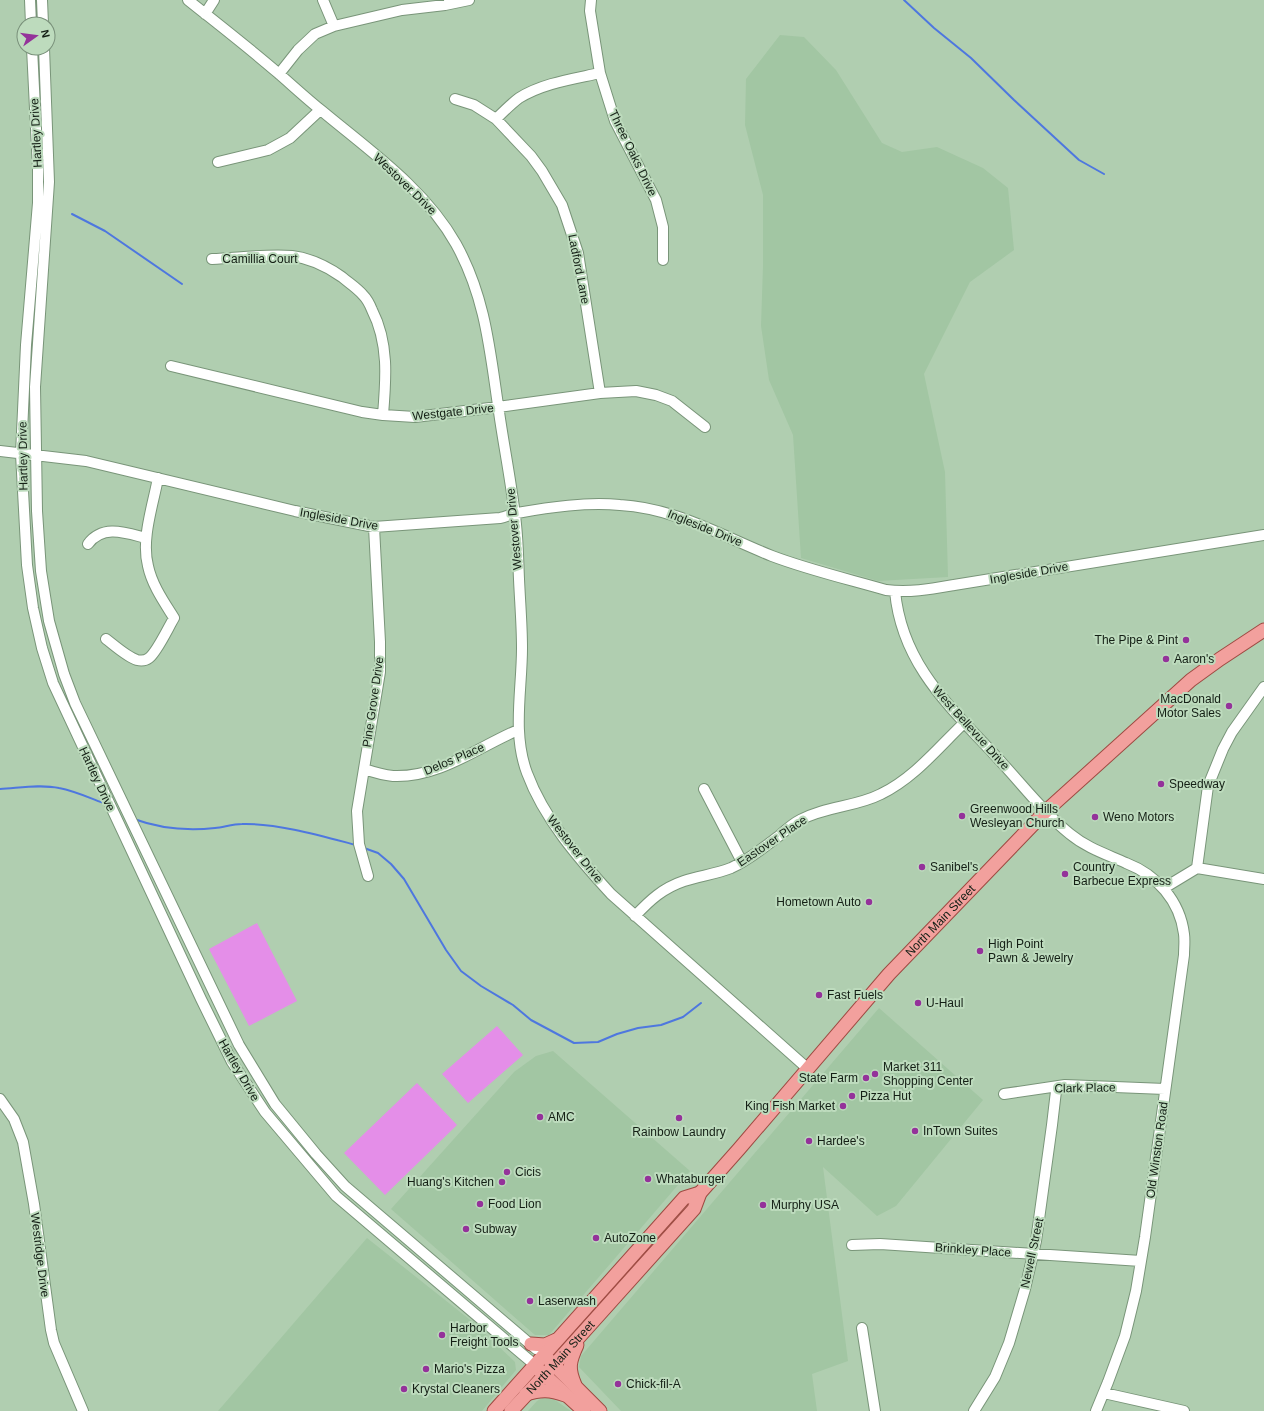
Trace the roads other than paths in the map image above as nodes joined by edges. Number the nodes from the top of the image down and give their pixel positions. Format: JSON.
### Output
{"nodes":[{"id":1,"x":30,"y":0,"type":"edge"},
{"id":2,"x":42,"y":0,"type":"edge"},
{"id":3,"x":188,"y":0,"type":"edge"},
{"id":4,"x":214,"y":0,"type":"edge"},
{"id":5,"x":323,"y":0,"type":"edge"},
{"id":6,"x":469,"y":0,"type":"edge"},
{"id":7,"x":591,"y":0,"type":"edge"},
{"id":8,"x":444,"y":2,"type":"edge"},
{"id":9,"x":205,"y":14,"type":"junction"},
{"id":10,"x":31,"y":16,"type":"edge"},
{"id":11,"x":43,"y":16,"type":"edge"},
{"id":12,"x":334,"y":26,"type":"junction"},
{"id":13,"x":32,"y":56,"type":"edge"},
{"id":14,"x":44,"y":56,"type":"edge"},
{"id":15,"x":600,"y":73,"type":"junction"},
{"id":16,"x":279,"y":74,"type":"junction"},
{"id":17,"x":455,"y":99,"type":"dead end"},
{"id":18,"x":320,"y":110,"type":"junction"},
{"id":19,"x":496,"y":119,"type":"junction"},
{"id":20,"x":218,"y":162,"type":"dead end"},
{"id":21,"x":212,"y":259,"type":"dead end"},
{"id":22,"x":663,"y":260,"type":"dead end"},
{"id":23,"x":171,"y":366,"type":"dead end"},
{"id":24,"x":600,"y":393,"type":"junction"},
{"id":25,"x":498,"y":408,"type":"junction"},
{"id":26,"x":383,"y":415,"type":"junction"},
{"id":27,"x":705,"y":427,"type":"dead end"},
{"id":28,"x":0,"y":451,"type":"edge"},
{"id":29,"x":22,"y":454,"type":"junction"},
{"id":30,"x":36,"y":456,"type":"junction"},
{"id":31,"x":158,"y":478,"type":"junction"},
{"id":32,"x":515,"y":513,"type":"junction"},
{"id":33,"x":374,"y":527,"type":"junction"},
{"id":34,"x":1264,"y":535,"type":"edge"},
{"id":35,"x":146,"y":538,"type":"junction"},
{"id":36,"x":88,"y":544,"type":"dead end"},
{"id":37,"x":895,"y":591,"type":"junction"},
{"id":38,"x":1264,"y":630,"type":"edge"},
{"id":39,"x":106,"y":639,"type":"dead end"},
{"id":40,"x":1264,"y":687,"type":"edge"},
{"id":41,"x":964,"y":723,"type":"junction"},
{"id":42,"x":518,"y":730,"type":"junction"},
{"id":43,"x":364,"y":769,"type":"junction"},
{"id":44,"x":704,"y":789,"type":"dead end"},
{"id":45,"x":1046,"y":811,"type":"junction"},
{"id":46,"x":742,"y":862,"type":"junction"},
{"id":47,"x":1197,"y":868,"type":"junction"},
{"id":48,"x":368,"y":876,"type":"dead end"},
{"id":49,"x":1264,"y":879,"type":"edge"},
{"id":50,"x":1164,"y":888,"type":"junction"},
{"id":51,"x":635,"y":916,"type":"junction"},
{"id":52,"x":807,"y":1068,"type":"junction"},
{"id":53,"x":1060,"y":1087,"type":"junction"},
{"id":54,"x":1165,"y":1089,"type":"junction"},
{"id":55,"x":1004,"y":1094,"type":"dead end"},
{"id":56,"x":0,"y":1099,"type":"edge"},
{"id":57,"x":700,"y":1193,"type":"junction"},
{"id":58,"x":852,"y":1245,"type":"dead end"},
{"id":59,"x":1033,"y":1254,"type":"junction"},
{"id":60,"x":1141,"y":1261,"type":"junction"},
{"id":61,"x":862,"y":1328,"type":"dead end"},
{"id":62,"x":581,"y":1336,"type":"junction"},
{"id":63,"x":557,"y":1340,"type":"junction"},
{"id":64,"x":531,"y":1344,"type":"junction"},
{"id":65,"x":544,"y":1355,"type":"junction"},
{"id":66,"x":535,"y":1365,"type":"junction"},
{"id":67,"x":554,"y":1365,"type":"junction"},
{"id":68,"x":545,"y":1375,"type":"junction"},
{"id":69,"x":571,"y":1391,"type":"junction"},
{"id":70,"x":1104,"y":1393,"type":"junction"},
{"id":71,"x":526,"y":1394,"type":"junction"},
{"id":72,"x":83,"y":1411,"type":"edge"},
{"id":73,"x":494,"y":1411,"type":"edge"},
{"id":74,"x":511,"y":1411,"type":"edge"},
{"id":75,"x":584,"y":1411,"type":"edge"},
{"id":76,"x":600,"y":1411,"type":"edge"},
{"id":77,"x":875,"y":1411,"type":"edge"},
{"id":78,"x":974,"y":1411,"type":"edge"},
{"id":79,"x":1096,"y":1411,"type":"edge"},
{"id":80,"x":1184,"y":1411,"type":"edge"}],
"edges":[{"from":1,"to":10,"type":"street"},
{"from":2,"to":11,"type":"street"},
{"from":3,"to":9,"type":"street","name":"Westover Drive"},
{"from":4,"to":9,"type":"street"},
{"from":5,"to":12,"type":"street"},
{"from":6,"to":8,"type":"street"},
{"from":7,"to":15,"type":"street","name":"Three Oaks Drive"},
{"from":8,"to":12,"type":"street"},
{"from":9,"to":16,"type":"street","name":"Westover Drive"},
{"from":12,"to":16,"type":"street"},
{"from":13,"to":29,"type":"street","name":"Hartley Drive"},
{"from":14,"to":30,"type":"street","name":"Hartley Drive"},
{"from":15,"to":19,"type":"street"},
{"from":15,"to":22,"type":"street","name":"Three Oaks Drive"},
{"from":16,"to":18,"type":"street","name":"Westover Drive"},
{"from":17,"to":19,"type":"street","name":"Ladford Lane"},
{"from":18,"to":20,"type":"street"},
{"from":18,"to":25,"type":"street","name":"Westover Drive"},
{"from":19,"to":24,"type":"street","name":"Ladford Lane"},
{"from":21,"to":26,"type":"street","name":"Camillia Court"},
{"from":23,"to":26,"type":"street","name":"Westgate Drive"},
{"from":24,"to":25,"type":"street","name":"Westgate Drive"},
{"from":24,"to":27,"type":"street","name":"Westgate Drive"},
{"from":25,"to":26,"type":"street","name":"Westgate Drive"},
{"from":25,"to":32,"type":"street","name":"Westover Drive"},
{"from":28,"to":29,"type":"street","name":"Ingleside Drive"},
{"from":29,"to":30,"type":"street","name":"Ingleside Drive"},
{"from":29,"to":66,"type":"street","name":"Hartley Drive"},
{"from":30,"to":31,"type":"street","name":"Ingleside Drive"},
{"from":30,"to":64,"type":"street","name":"Hartley Drive"},
{"from":31,"to":33,"type":"street","name":"Ingleside Drive"},
{"from":31,"to":35,"type":"street"},
{"from":32,"to":33,"type":"street","name":"Ingleside Drive"},
{"from":32,"to":37,"type":"street","name":"Ingleside Drive"},
{"from":32,"to":42,"type":"street","name":"Westover Drive"},
{"from":33,"to":43,"type":"street","name":"Pine Grove Drive"},
{"from":34,"to":37,"type":"street","name":"Ingleside Drive"},
{"from":35,"to":36,"type":"street"},
{"from":35,"to":39,"type":"street"},
{"from":37,"to":41,"type":"street","name":"West Bellevue Drive"},
{"from":38,"to":45,"type":"main road","name":"North Main Street"},
{"from":40,"to":47,"type":"street"},
{"from":41,"to":45,"type":"street","name":"West Bellevue Drive"},
{"from":41,"to":46,"type":"street","name":"Eastover Place"},
{"from":42,"to":43,"type":"street","name":"Delos Place"},
{"from":42,"to":51,"type":"street","name":"Westover Drive"},
{"from":43,"to":48,"type":"street","name":"Pine Grove Drive"},
{"from":44,"to":46,"type":"street"},
{"from":45,"to":50,"type":"street","name":"Old Winston Road"},
{"from":45,"to":52,"type":"main road","name":"North Main Street"},
{"from":46,"to":51,"type":"street","name":"Eastover Place"},
{"from":47,"to":49,"type":"street"},
{"from":47,"to":50,"type":"street"},
{"from":50,"to":54,"type":"street","name":"Old Winston Road"},
{"from":51,"to":52,"type":"street","name":"Westover Drive"},
{"from":52,"to":57,"type":"main road","name":"North Main Street"},
{"from":53,"to":54,"type":"street","name":"Clark Place"},
{"from":53,"to":55,"type":"street","name":"Clark Place"},
{"from":53,"to":59,"type":"street","name":"Newell Street"},
{"from":54,"to":60,"type":"street","name":"Old Winston Road"},
{"from":56,"to":72,"type":"street","name":"Westridge Drive"},
{"from":57,"to":62,"type":"main road","name":"North Main Street"},
{"from":57,"to":63,"type":"main road","name":"North Main Street"},
{"from":58,"to":59,"type":"street","name":"Brinkley Place"},
{"from":59,"to":60,"type":"street","name":"Brinkley Place"},
{"from":59,"to":78,"type":"street","name":"Newell Street"},
{"from":60,"to":70,"type":"street","name":"Old Winston Road"},
{"from":61,"to":77,"type":"street"},
{"from":62,"to":67,"type":"main road","name":"North Main Street"},
{"from":62,"to":69,"type":"main road"},
{"from":63,"to":64,"type":"main road"},
{"from":63,"to":65,"type":"main road","name":"North Main Street"},
{"from":64,"to":65,"type":"street","name":"Hartley Drive"},
{"from":65,"to":66,"type":"main road","name":"North Main Street"},
{"from":65,"to":67,"type":"main road"},
{"from":66,"to":68,"type":"main road"},
{"from":66,"to":73,"type":"main road","name":"North Main Street"},
{"from":67,"to":68,"type":"main road","name":"North Main Street"},
{"from":67,"to":69,"type":"main road"},
{"from":68,"to":69,"type":"main road"},
{"from":68,"to":71,"type":"main road","name":"North Main Street"},
{"from":69,"to":71,"type":"main road"},
{"from":69,"to":75,"type":"main road"},
{"from":69,"to":76,"type":"main road"},
{"from":70,"to":79,"type":"street","name":"Old Winston Road"},
{"from":70,"to":80,"type":"street"},
{"from":71,"to":74,"type":"main road","name":"North Main Street"}]}
